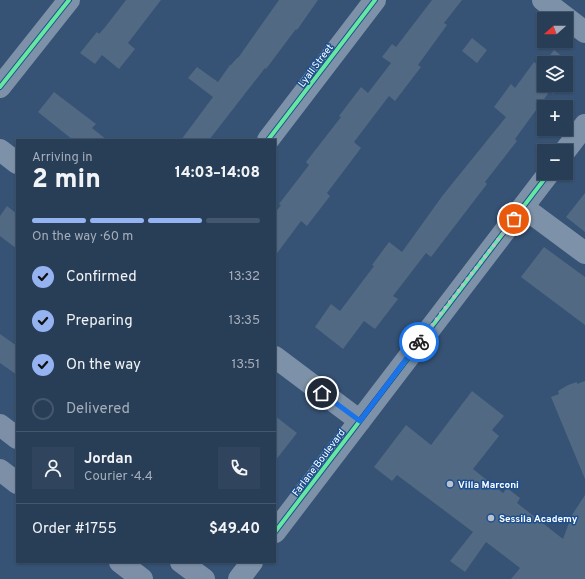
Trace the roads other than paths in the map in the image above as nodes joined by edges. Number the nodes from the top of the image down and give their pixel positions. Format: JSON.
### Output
{"nodes":[{"id":1,"x":69,"y":0,"type":"edge"},
{"id":2,"x":376,"y":0,"type":"edge"},
{"id":3,"x":543,"y":0,"type":"edge"},
{"id":4,"x":585,"y":32,"type":"edge"},
{"id":5,"x":0,"y":88,"type":"edge"},
{"id":6,"x":585,"y":125,"type":"edge"},
{"id":7,"x":269,"y":139,"type":"edge"},
{"id":8,"x":570,"y":144,"type":"edge"},
{"id":9,"x":0,"y":150,"type":"edge"},
{"id":10,"x":16,"y":162,"type":"edge"},
{"id":11,"x":544,"y":180,"type":"edge"},
{"id":12,"x":523,"y":207,"type":"junction"},
{"id":13,"x":585,"y":253,"type":"edge"},
{"id":14,"x":276,"y":358,"type":"edge"},
{"id":15,"x":360,"y":421,"type":"junction"},
{"id":16,"x":0,"y":425,"type":"edge"},
{"id":17,"x":16,"y":437,"type":"edge"},
{"id":18,"x":0,"y":470,"type":"edge"},
{"id":19,"x":16,"y":482,"type":"edge"},
{"id":20,"x":276,"y":531,"type":"edge"},
{"id":21,"x":121,"y":563,"type":"edge"},
{"id":22,"x":182,"y":563,"type":"edge"},
{"id":23,"x":251,"y":563,"type":"edge"},
{"id":24,"x":142,"y":579,"type":"edge"},
{"id":25,"x":204,"y":579,"type":"edge"},
{"id":26,"x":239,"y":579,"type":"edge"}],
"edges":[{"from":1,"to":5,"type":"street"},
{"from":2,"to":7,"type":"street","name":"Lyall Street"},
{"from":3,"to":4,"type":"street"},
{"from":6,"to":8,"type":"street"},
{"from":9,"to":10,"type":"street"},
{"from":11,"to":12,"type":"street","name":"Farlane Boulevard"},
{"from":12,"to":13,"type":"street"},
{"from":12,"to":15,"type":"street","name":"Farlane Boulevard"},
{"from":14,"to":15,"type":"street"},
{"from":15,"to":20,"type":"street","name":"Farlane Boulevard"},
{"from":16,"to":17,"type":"main road"},
{"from":18,"to":19,"type":"main road"},
{"from":21,"to":24,"type":"main road"},
{"from":22,"to":25,"type":"main road"},
{"from":23,"to":26,"type":"street"}]}
